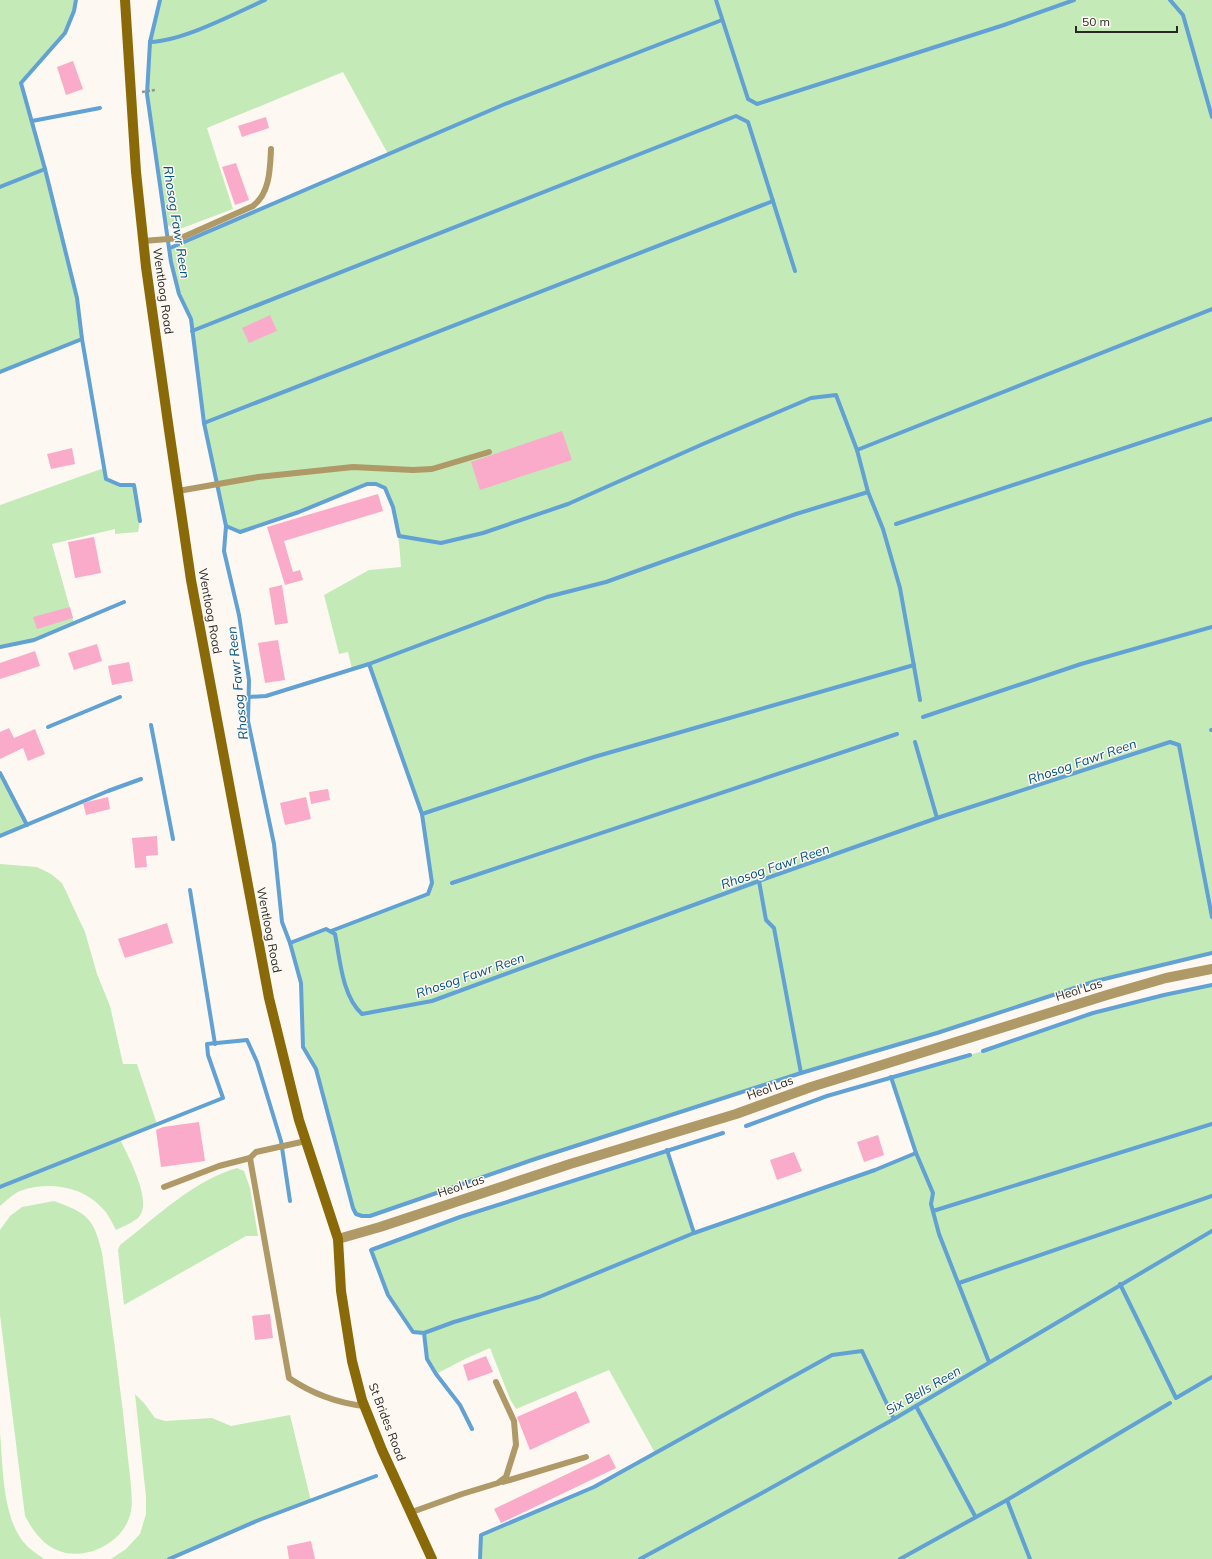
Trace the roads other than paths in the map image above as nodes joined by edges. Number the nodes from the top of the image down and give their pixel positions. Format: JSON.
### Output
{"nodes":[{"id":1,"x":125,"y":0,"type":"edge"},
{"id":2,"x":271,"y":149,"type":"dead end"},
{"id":3,"x":143,"y":241,"type":"junction"},
{"id":4,"x":489,"y":452,"type":"dead end"},
{"id":5,"x":178,"y":491,"type":"junction"},
{"id":6,"x":1212,"y":969,"type":"edge"},
{"id":7,"x":306,"y":1141,"type":"junction"},
{"id":8,"x":250,"y":1158,"type":"junction"},
{"id":9,"x":164,"y":1187,"type":"dead end"},
{"id":10,"x":338,"y":1239,"type":"junction"},
{"id":11,"x":496,"y":1382,"type":"dead end"},
{"id":12,"x":364,"y":1406,"type":"junction"},
{"id":13,"x":586,"y":1457,"type":"dead end"},
{"id":14,"x":498,"y":1483,"type":"junction"},
{"id":15,"x":412,"y":1512,"type":"junction"},
{"id":16,"x":432,"y":1559,"type":"edge"}],
"edges":[{"from":1,"to":3,"type":"main road","name":"Wentloog Road"},
{"from":2,"to":3,"type":"lane"},
{"from":3,"to":5,"type":"main road","name":"Wentloog Road"},
{"from":4,"to":5,"type":"lane"},
{"from":5,"to":7,"type":"main road","name":"Wentloog Road"},
{"from":6,"to":10,"type":"street","name":"Heol Las"},
{"from":7,"to":8,"type":"lane"},
{"from":7,"to":10,"type":"main road","name":"Wentloog Road"},
{"from":8,"to":9,"type":"lane"},
{"from":8,"to":12,"type":"lane"},
{"from":10,"to":12,"type":"main road","name":"St Brides Road"},
{"from":11,"to":14,"type":"lane"},
{"from":12,"to":15,"type":"main road","name":"St Brides Road"},
{"from":13,"to":14,"type":"lane"},
{"from":14,"to":15,"type":"lane"},
{"from":15,"to":16,"type":"main road","name":"St Brides Road"}]}
